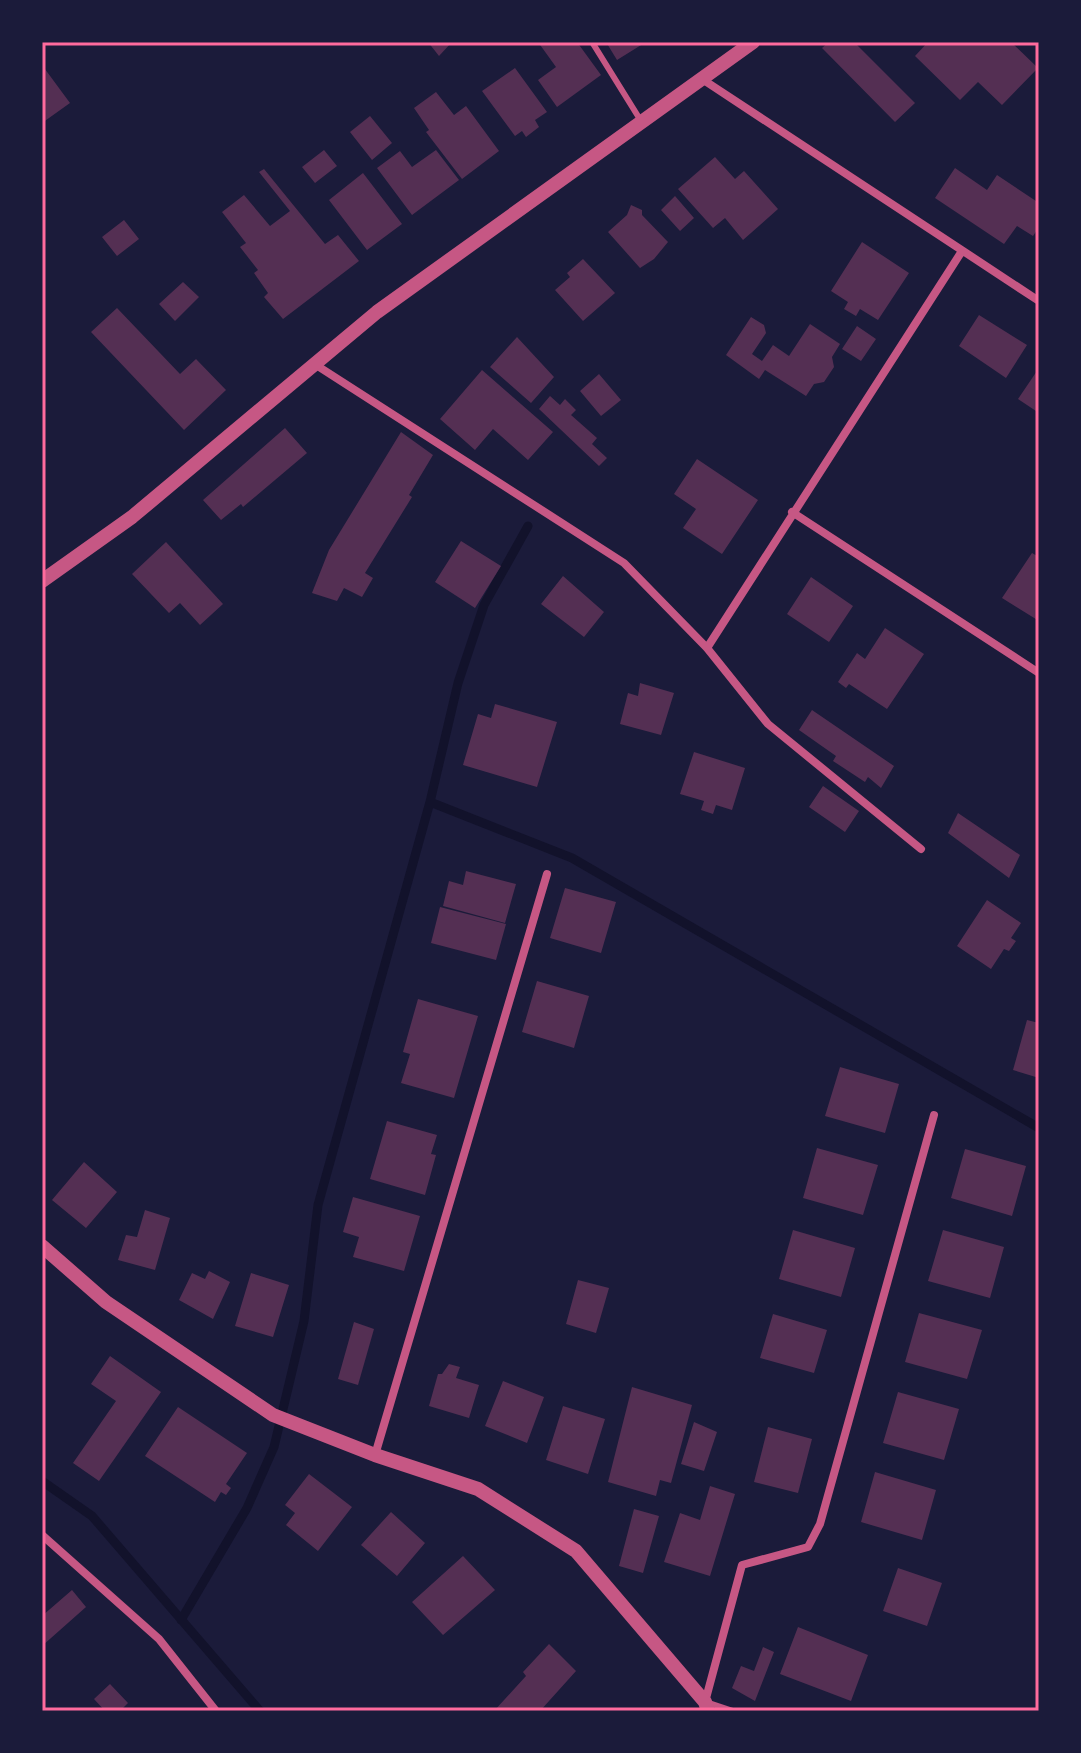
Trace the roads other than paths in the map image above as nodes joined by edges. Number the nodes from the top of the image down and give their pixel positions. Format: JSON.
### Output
{"nodes":[{"id":1,"x":592,"y":42,"type":"edge"},
{"id":2,"x":753,"y":42,"type":"edge"},
{"id":3,"x":702,"y":79,"type":"junction"},
{"id":4,"x":642,"y":122,"type":"junction"},
{"id":5,"x":962,"y":251,"type":"junction"},
{"id":6,"x":1039,"y":301,"type":"edge"},
{"id":7,"x":316,"y":365,"type":"junction"},
{"id":8,"x":792,"y":512,"type":"junction"},
{"id":9,"x":42,"y":581,"type":"edge"},
{"id":10,"x":707,"y":648,"type":"junction"},
{"id":11,"x":1039,"y":673,"type":"edge"},
{"id":12,"x":921,"y":849,"type":"dead end"},
{"id":13,"x":547,"y":874,"type":"dead end"},
{"id":14,"x":934,"y":1115,"type":"dead end"},
{"id":15,"x":42,"y":1246,"type":"edge"},
{"id":16,"x":375,"y":1455,"type":"junction"},
{"id":17,"x":42,"y":1535,"type":"edge"},
{"id":18,"x":706,"y":1706,"type":"edge"},
{"id":19,"x":216,"y":1711,"type":"edge"},
{"id":20,"x":733,"y":1711,"type":"edge"}],
"edges":[{"from":1,"to":4,"type":"lane"},
{"from":2,"to":3,"type":"street"},
{"from":3,"to":4,"type":"street"},
{"from":3,"to":5,"type":"street"},
{"from":4,"to":7,"type":"street"},
{"from":5,"to":6,"type":"street"},
{"from":5,"to":8,"type":"street"},
{"from":7,"to":9,"type":"street"},
{"from":7,"to":10,"type":"street"},
{"from":8,"to":10,"type":"street"},
{"from":8,"to":11,"type":"street"},
{"from":10,"to":12,"type":"street"},
{"from":13,"to":16,"type":"street"},
{"from":14,"to":18,"type":"street"},
{"from":15,"to":16,"type":"street"},
{"from":16,"to":18,"type":"street"},
{"from":17,"to":19,"type":"street"},
{"from":18,"to":20,"type":"lane"}]}
